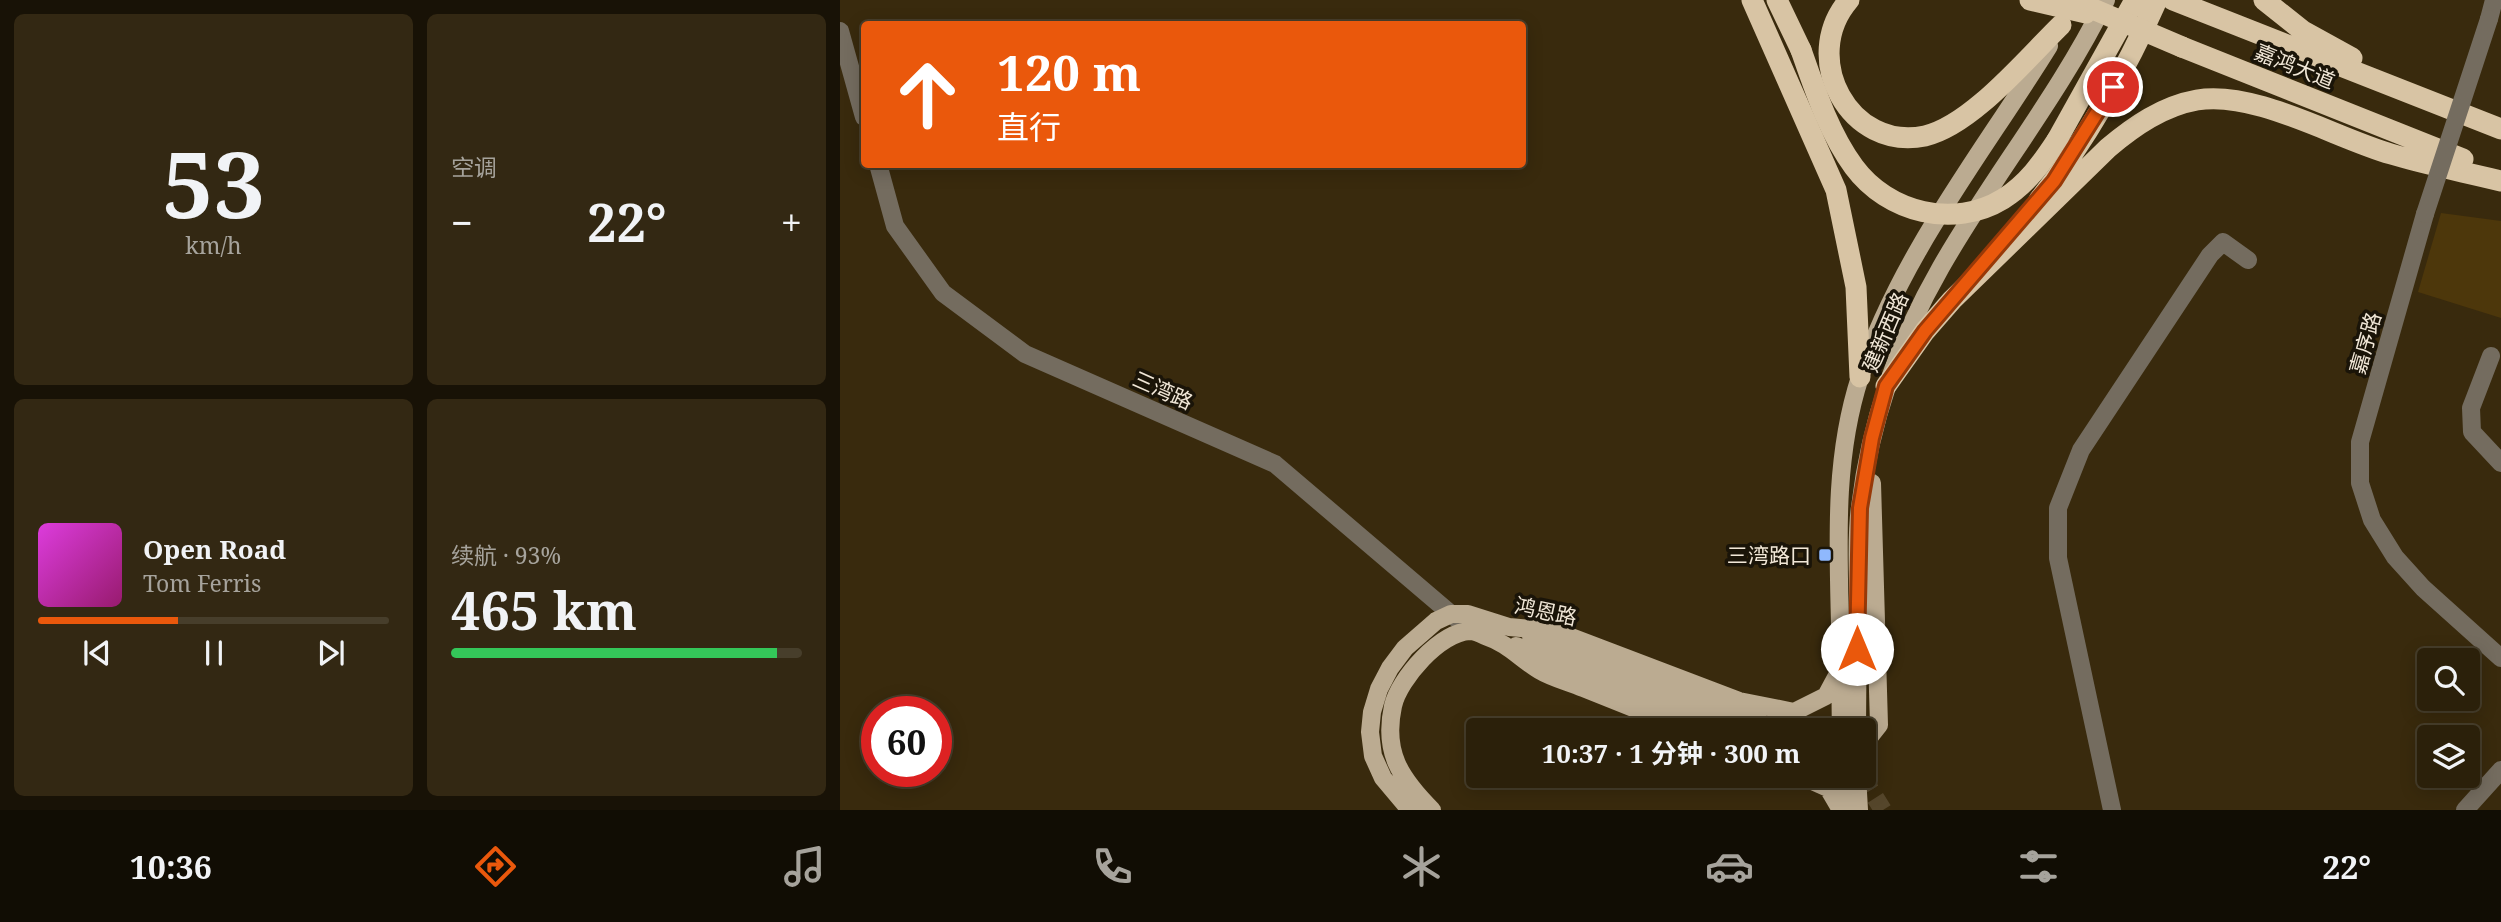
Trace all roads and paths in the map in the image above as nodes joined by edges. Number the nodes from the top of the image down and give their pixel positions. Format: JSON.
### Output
{"nodes":[{"id":1,"x":1752,"y":0,"type":"edge"},
{"id":2,"x":1777,"y":0,"type":"edge"},
{"id":3,"x":1849,"y":0,"type":"edge"},
{"id":4,"x":2030,"y":0,"type":"edge"},
{"id":5,"x":2073,"y":0,"type":"edge"},
{"id":6,"x":2106,"y":0,"type":"edge"},
{"id":7,"x":2135,"y":0,"type":"edge"},
{"id":8,"x":2157,"y":0,"type":"edge"},
{"id":9,"x":2173,"y":0,"type":"edge"},
{"id":10,"x":2264,"y":0,"type":"edge"},
{"id":11,"x":2494,"y":0,"type":"edge"},
{"id":12,"x":2188,"y":5,"type":"edge"},
{"id":13,"x":2117,"y":20,"type":"junction"},
{"id":14,"x":2061,"y":25,"type":"junction"},
{"id":15,"x":840,"y":31,"type":"edge"},
{"id":16,"x":2424,"y":98,"type":"junction"},
{"id":17,"x":861,"y":106,"type":"edge"},
{"id":18,"x":2501,"y":129,"type":"edge"},
{"id":19,"x":879,"y":168,"type":"edge"},
{"id":20,"x":2501,"y":174,"type":"edge"},
{"id":21,"x":2501,"y":181,"type":"edge"},
{"id":22,"x":2248,"y":260,"type":"dead end"},
{"id":23,"x":1952,"y":300,"type":"junction"},
{"id":24,"x":2491,"y":356,"type":"dead end"},
{"id":25,"x":1860,"y":377,"type":"junction"},
{"id":26,"x":1886,"y":386,"type":"junction"},
{"id":27,"x":1872,"y":438,"type":"junction"},
{"id":28,"x":2501,"y":463,"type":"edge"},
{"id":29,"x":1451,"y":614,"type":"junction"},
{"id":30,"x":1471,"y":631,"type":"junction"},
{"id":31,"x":1506,"y":634,"type":"junction"},
{"id":32,"x":2501,"y":658,"type":"edge"},
{"id":33,"x":1841,"y":667,"type":"junction"},
{"id":34,"x":1658,"y":718,"type":"edge"},
{"id":35,"x":1706,"y":718,"type":"edge"},
{"id":36,"x":1745,"y":718,"type":"edge"},
{"id":37,"x":1842,"y":718,"type":"edge"},
{"id":38,"x":1857,"y":718,"type":"edge"},
{"id":39,"x":1876,"y":729,"type":"edge"},
{"id":40,"x":2501,"y":770,"type":"edge"},
{"id":41,"x":1828,"y":788,"type":"edge"},
{"id":42,"x":1844,"y":788,"type":"edge"},
{"id":43,"x":1858,"y":788,"type":"edge"},
{"id":44,"x":1410,"y":810,"type":"edge"},
{"id":45,"x":1432,"y":810,"type":"edge"},
{"id":46,"x":1844,"y":810,"type":"edge"},
{"id":47,"x":1859,"y":810,"type":"edge"},
{"id":48,"x":2112,"y":810,"type":"edge"},
{"id":49,"x":2465,"y":810,"type":"edge"}],
"edges":[{"from":1,"to":25,"type":"highway"},
{"from":2,"to":7,"type":"highway","bridge":true},
{"from":3,"to":14,"type":"highway"},
{"from":4,"to":13,"type":"highway","bridge":true},
{"from":5,"to":13,"type":"highway","name":"嘉鸿大道","bridge":true},
{"from":5,"to":14,"type":"main road","name":"建新西路"},
{"from":6,"to":26,"type":"main road","name":"建新西路"},
{"from":8,"to":23,"type":"highway"},
{"from":9,"to":12,"type":"highway","name":"嘉鸿大道"},
{"from":10,"to":16,"type":"highway"},
{"from":11,"to":32,"type":"street","name":"嘉序路","bridge":true},
{"from":12,"to":16,"type":"highway","name":"嘉鸿大道"},
{"from":13,"to":20,"type":"highway","name":"嘉鸿大道","bridge":true},
{"from":14,"to":25,"type":"main road","name":"建新西路"},
{"from":15,"to":17,"type":"street"},
{"from":16,"to":18,"type":"highway","name":"嘉鸿大道"},
{"from":19,"to":29,"type":"street","name":"三湾路"},
{"from":21,"to":23,"type":"highway"},
{"from":22,"to":48,"type":"street"},
{"from":23,"to":26,"type":"highway"},
{"from":24,"to":28,"type":"street"},
{"from":25,"to":33,"type":"main road","name":"建新西路"},
{"from":26,"to":27,"type":"main road","name":"建新西路"},
{"from":27,"to":38,"type":"main road","name":"建新西路"},
{"from":27,"to":39,"type":"main road"},
{"from":29,"to":30,"type":"street","name":"三湾路"},
{"from":29,"to":31,"type":"main road","name":"鸿恩路"},
{"from":29,"to":44,"type":"main road"},
{"from":30,"to":31,"type":"main road","name":"鸿恩路"},
{"from":30,"to":45,"type":"main road"},
{"from":31,"to":33,"type":"main road","name":"鸿恩路"},
{"from":31,"to":34,"type":"main road","name":"鸿恩路"},
{"from":31,"to":35,"type":"main road"},
{"from":31,"to":36,"type":"main road"},
{"from":33,"to":37,"type":"main road","name":"建新西路"},
{"from":40,"to":49,"type":"street"},
{"from":41,"to":46,"type":"main road"},
{"from":42,"to":46,"type":"main road"},
{"from":43,"to":47,"type":"main road"}]}
